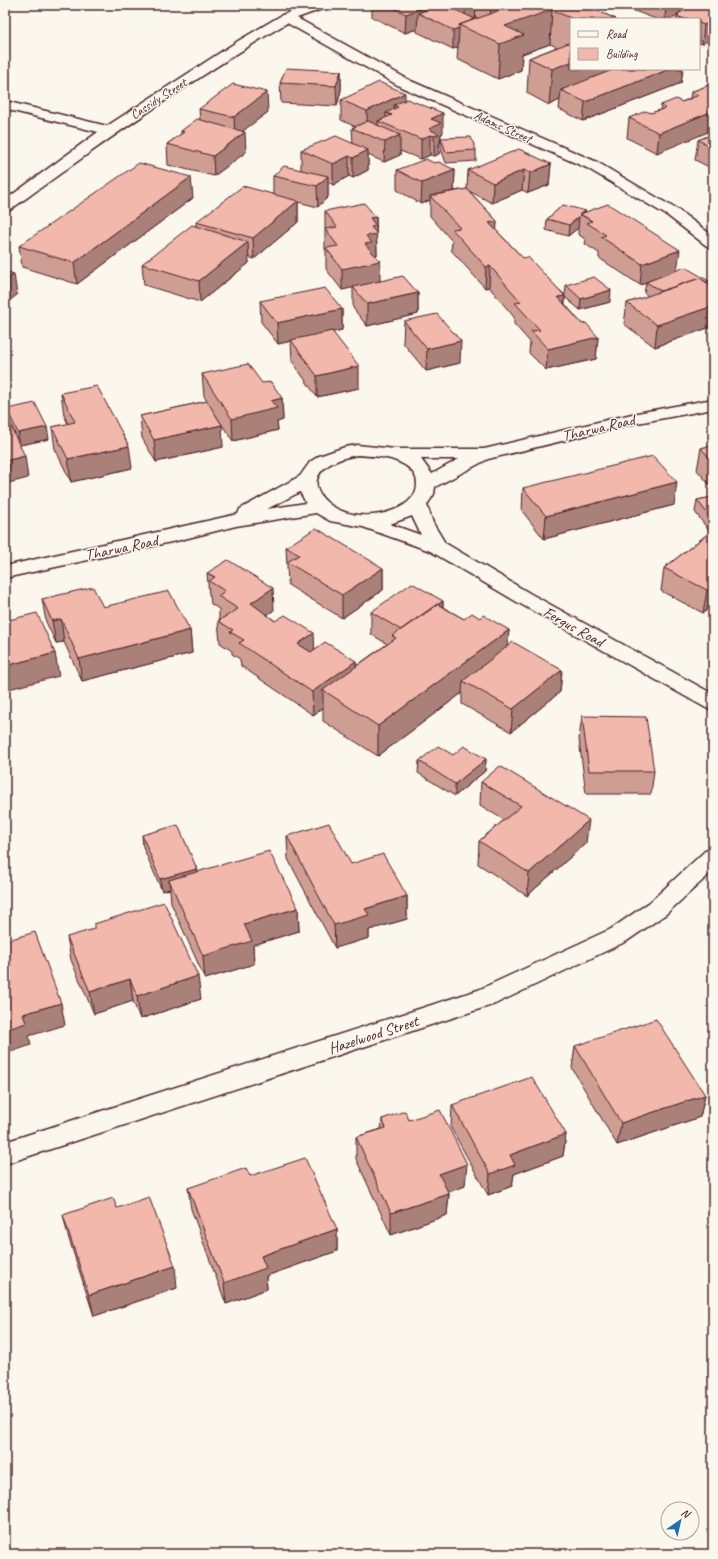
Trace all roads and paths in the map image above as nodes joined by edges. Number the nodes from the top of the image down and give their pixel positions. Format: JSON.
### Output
{"nodes":[{"id":1,"x":321,"y":5,"type":"edge"},
{"id":2,"x":288,"y":18,"type":"junction"},
{"id":3,"x":5,"y":105,"type":"edge"},
{"id":4,"x":109,"y":131,"type":"junction"},
{"id":5,"x":5,"y":208,"type":"edge"},
{"id":6,"x":713,"y":244,"type":"edge"},
{"id":7,"x":713,"y":404,"type":"edge"},
{"id":8,"x":394,"y":454,"type":"junction"},
{"id":9,"x":484,"y":454,"type":"junction"},
{"id":10,"x":307,"y":480,"type":"junction"},
{"id":11,"x":427,"y":484,"type":"junction"},
{"id":12,"x":418,"y":505,"type":"junction"},
{"id":13,"x":319,"y":507,"type":"junction"},
{"id":14,"x":236,"y":520,"type":"junction"},
{"id":15,"x":365,"y":521,"type":"junction"},
{"id":16,"x":437,"y":547,"type":"junction"},
{"id":17,"x":5,"y":572,"type":"edge"},
{"id":18,"x":713,"y":703,"type":"edge"},
{"id":19,"x":713,"y":857,"type":"edge"},
{"id":20,"x":5,"y":1153,"type":"edge"}],
"edges":[{"from":1,"to":2,"type":"street","name":"Cassidy Street"},
{"from":2,"to":4,"type":"street","name":"Cassidy Street"},
{"from":2,"to":6,"type":"street","name":"Adams Street"},
{"from":3,"to":4,"type":"street"},
{"from":4,"to":5,"type":"street","name":"Cassidy Street"},
{"from":7,"to":9,"type":"street","name":"Tharwa Road"},
{"from":8,"to":9,"type":"street","name":"Tharwa Road"},
{"from":8,"to":10,"type":"street"},
{"from":8,"to":11,"type":"street"},
{"from":9,"to":11,"type":"street","name":"Tharwa Road"},
{"from":10,"to":13,"type":"street"},
{"from":10,"to":14,"type":"street","name":"Tharwa Road"},
{"from":11,"to":12,"type":"street"},
{"from":12,"to":15,"type":"street"},
{"from":12,"to":16,"type":"street"},
{"from":13,"to":14,"type":"street","name":"Tharwa Road"},
{"from":13,"to":15,"type":"street"},
{"from":14,"to":17,"type":"street","name":"Tharwa Road"},
{"from":15,"to":16,"type":"street","name":"Fergus Road"},
{"from":16,"to":18,"type":"street","name":"Fergus Road"},
{"from":19,"to":20,"type":"street","name":"Hazelwood Street"}]}
